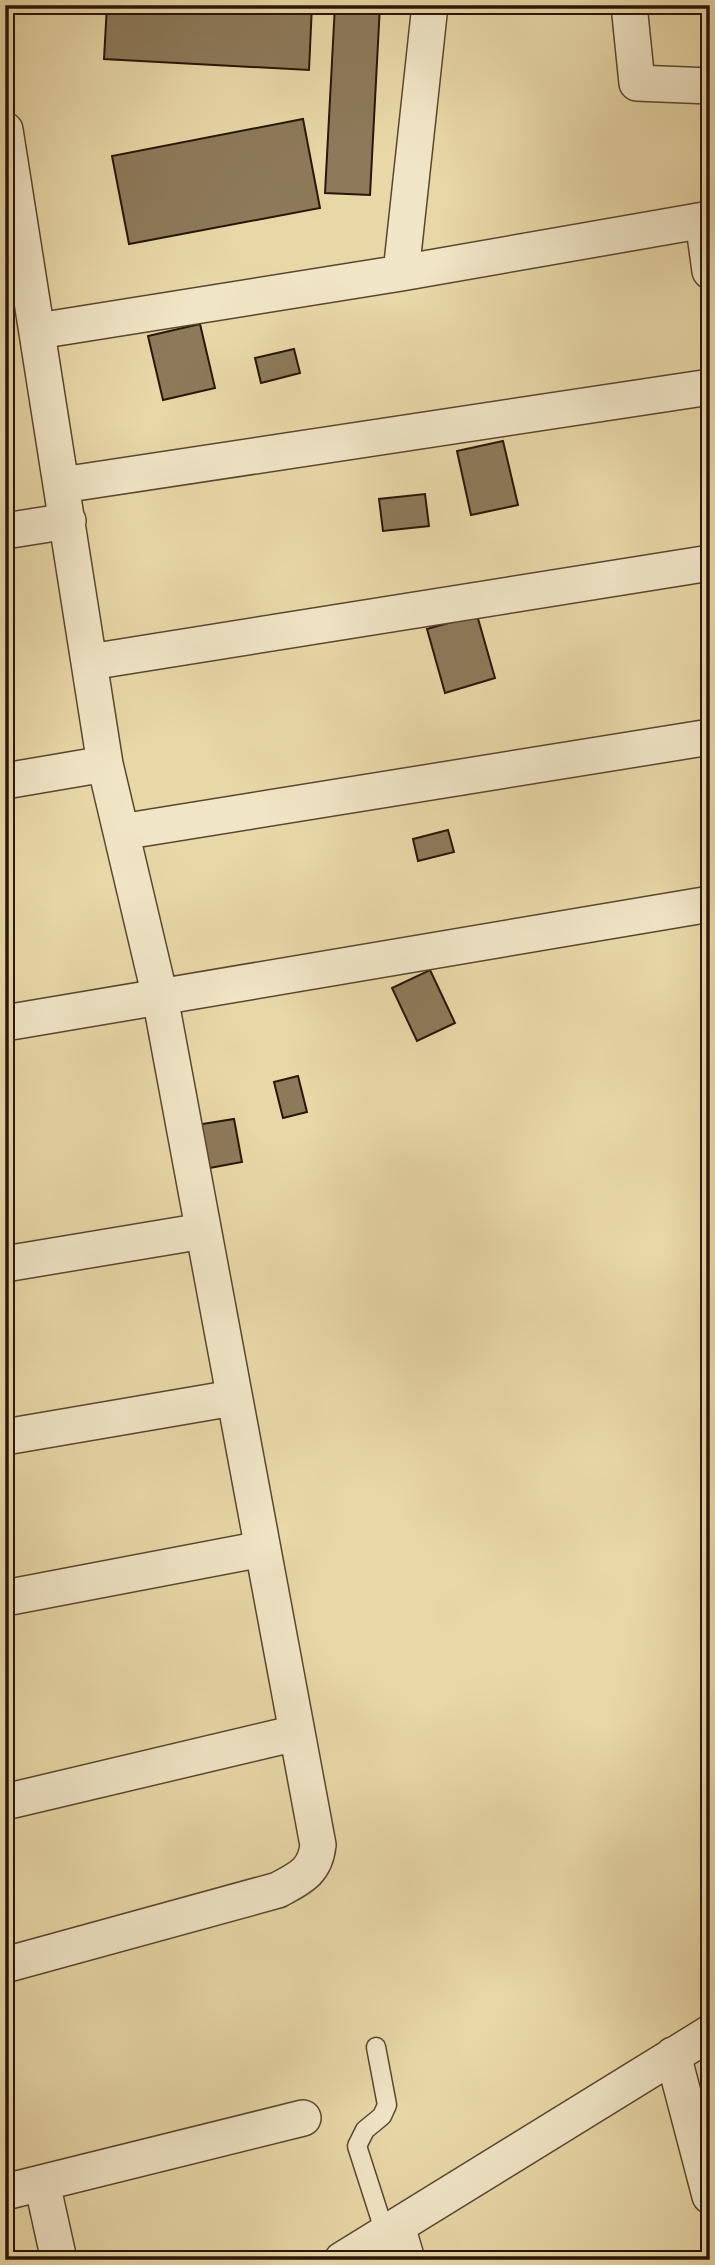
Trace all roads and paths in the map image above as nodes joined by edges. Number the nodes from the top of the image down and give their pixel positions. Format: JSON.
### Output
{"nodes":[{"id":1,"x":430,"y":5,"type":"edge"},
{"id":2,"x":629,"y":5,"type":"edge"},
{"id":3,"x":710,"y":86,"type":"edge"},
{"id":4,"x":5,"y":130,"type":"edge"},
{"id":5,"x":706,"y":220,"type":"edge"},
{"id":6,"x":710,"y":271,"type":"edge"},
{"id":7,"x":401,"y":273,"type":"junction"},
{"id":8,"x":38,"y":331,"type":"junction"},
{"id":9,"x":710,"y":387,"type":"edge"},
{"id":10,"x":62,"y":485,"type":"junction"},
{"id":11,"x":68,"y":522,"type":"junction"},
{"id":12,"x":5,"y":531,"type":"edge"},
{"id":13,"x":710,"y":563,"type":"edge"},
{"id":14,"x":90,"y":662,"type":"junction"},
{"id":15,"x":710,"y":737,"type":"edge"},
{"id":16,"x":105,"y":764,"type":"junction"},
{"id":17,"x":5,"y":781,"type":"edge"},
{"id":18,"x":121,"y":832,"type":"junction"},
{"id":19,"x":710,"y":904,"type":"edge"},
{"id":20,"x":160,"y":997,"type":"junction"},
{"id":21,"x":5,"y":1023,"type":"edge"},
{"id":22,"x":203,"y":1231,"type":"junction"},
{"id":23,"x":5,"y":1264,"type":"edge"},
{"id":24,"x":233,"y":1398,"type":"junction"},
{"id":25,"x":5,"y":1437,"type":"edge"},
{"id":26,"x":262,"y":1549,"type":"junction"},
{"id":27,"x":5,"y":1598,"type":"edge"},
{"id":28,"x":296,"y":1733,"type":"junction"},
{"id":29,"x":5,"y":1802,"type":"edge"},
{"id":30,"x":5,"y":1965,"type":"edge"},
{"id":31,"x":710,"y":2033,"type":"edge"},
{"id":32,"x":376,"y":2047,"type":"dead end"},
{"id":33,"x":673,"y":2055,"type":"junction"},
{"id":34,"x":303,"y":2118,"type":"dead end"},
{"id":35,"x":42,"y":2183,"type":"junction"},
{"id":36,"x":5,"y":2192,"type":"edge"},
{"id":37,"x":710,"y":2196,"type":"edge"},
{"id":38,"x":379,"y":2247,"type":"edge"},
{"id":39,"x":59,"y":2260,"type":"edge"}],
"edges":[{"from":1,"to":7,"type":"street"},
{"from":2,"to":3,"type":"street"},
{"from":4,"to":8,"type":"street"},
{"from":5,"to":6,"type":"street"},
{"from":5,"to":7,"type":"street"},
{"from":7,"to":8,"type":"street"},
{"from":8,"to":10,"type":"street"},
{"from":9,"to":10,"type":"street"},
{"from":10,"to":11,"type":"street"},
{"from":11,"to":12,"type":"street"},
{"from":11,"to":14,"type":"street"},
{"from":13,"to":14,"type":"street"},
{"from":14,"to":16,"type":"street"},
{"from":15,"to":18,"type":"street"},
{"from":16,"to":17,"type":"street"},
{"from":16,"to":18,"type":"street"},
{"from":18,"to":20,"type":"street"},
{"from":19,"to":20,"type":"street"},
{"from":20,"to":21,"type":"street"},
{"from":20,"to":22,"type":"street"},
{"from":22,"to":23,"type":"street"},
{"from":22,"to":24,"type":"street"},
{"from":24,"to":25,"type":"street"},
{"from":24,"to":26,"type":"street"},
{"from":26,"to":27,"type":"street"},
{"from":26,"to":28,"type":"street"},
{"from":28,"to":29,"type":"street"},
{"from":28,"to":30,"type":"street"},
{"from":31,"to":33,"type":"street"},
{"from":32,"to":38,"type":"lane"},
{"from":33,"to":37,"type":"street"},
{"from":33,"to":38,"type":"street"},
{"from":34,"to":35,"type":"street"},
{"from":35,"to":36,"type":"street"},
{"from":35,"to":39,"type":"street"}]}
